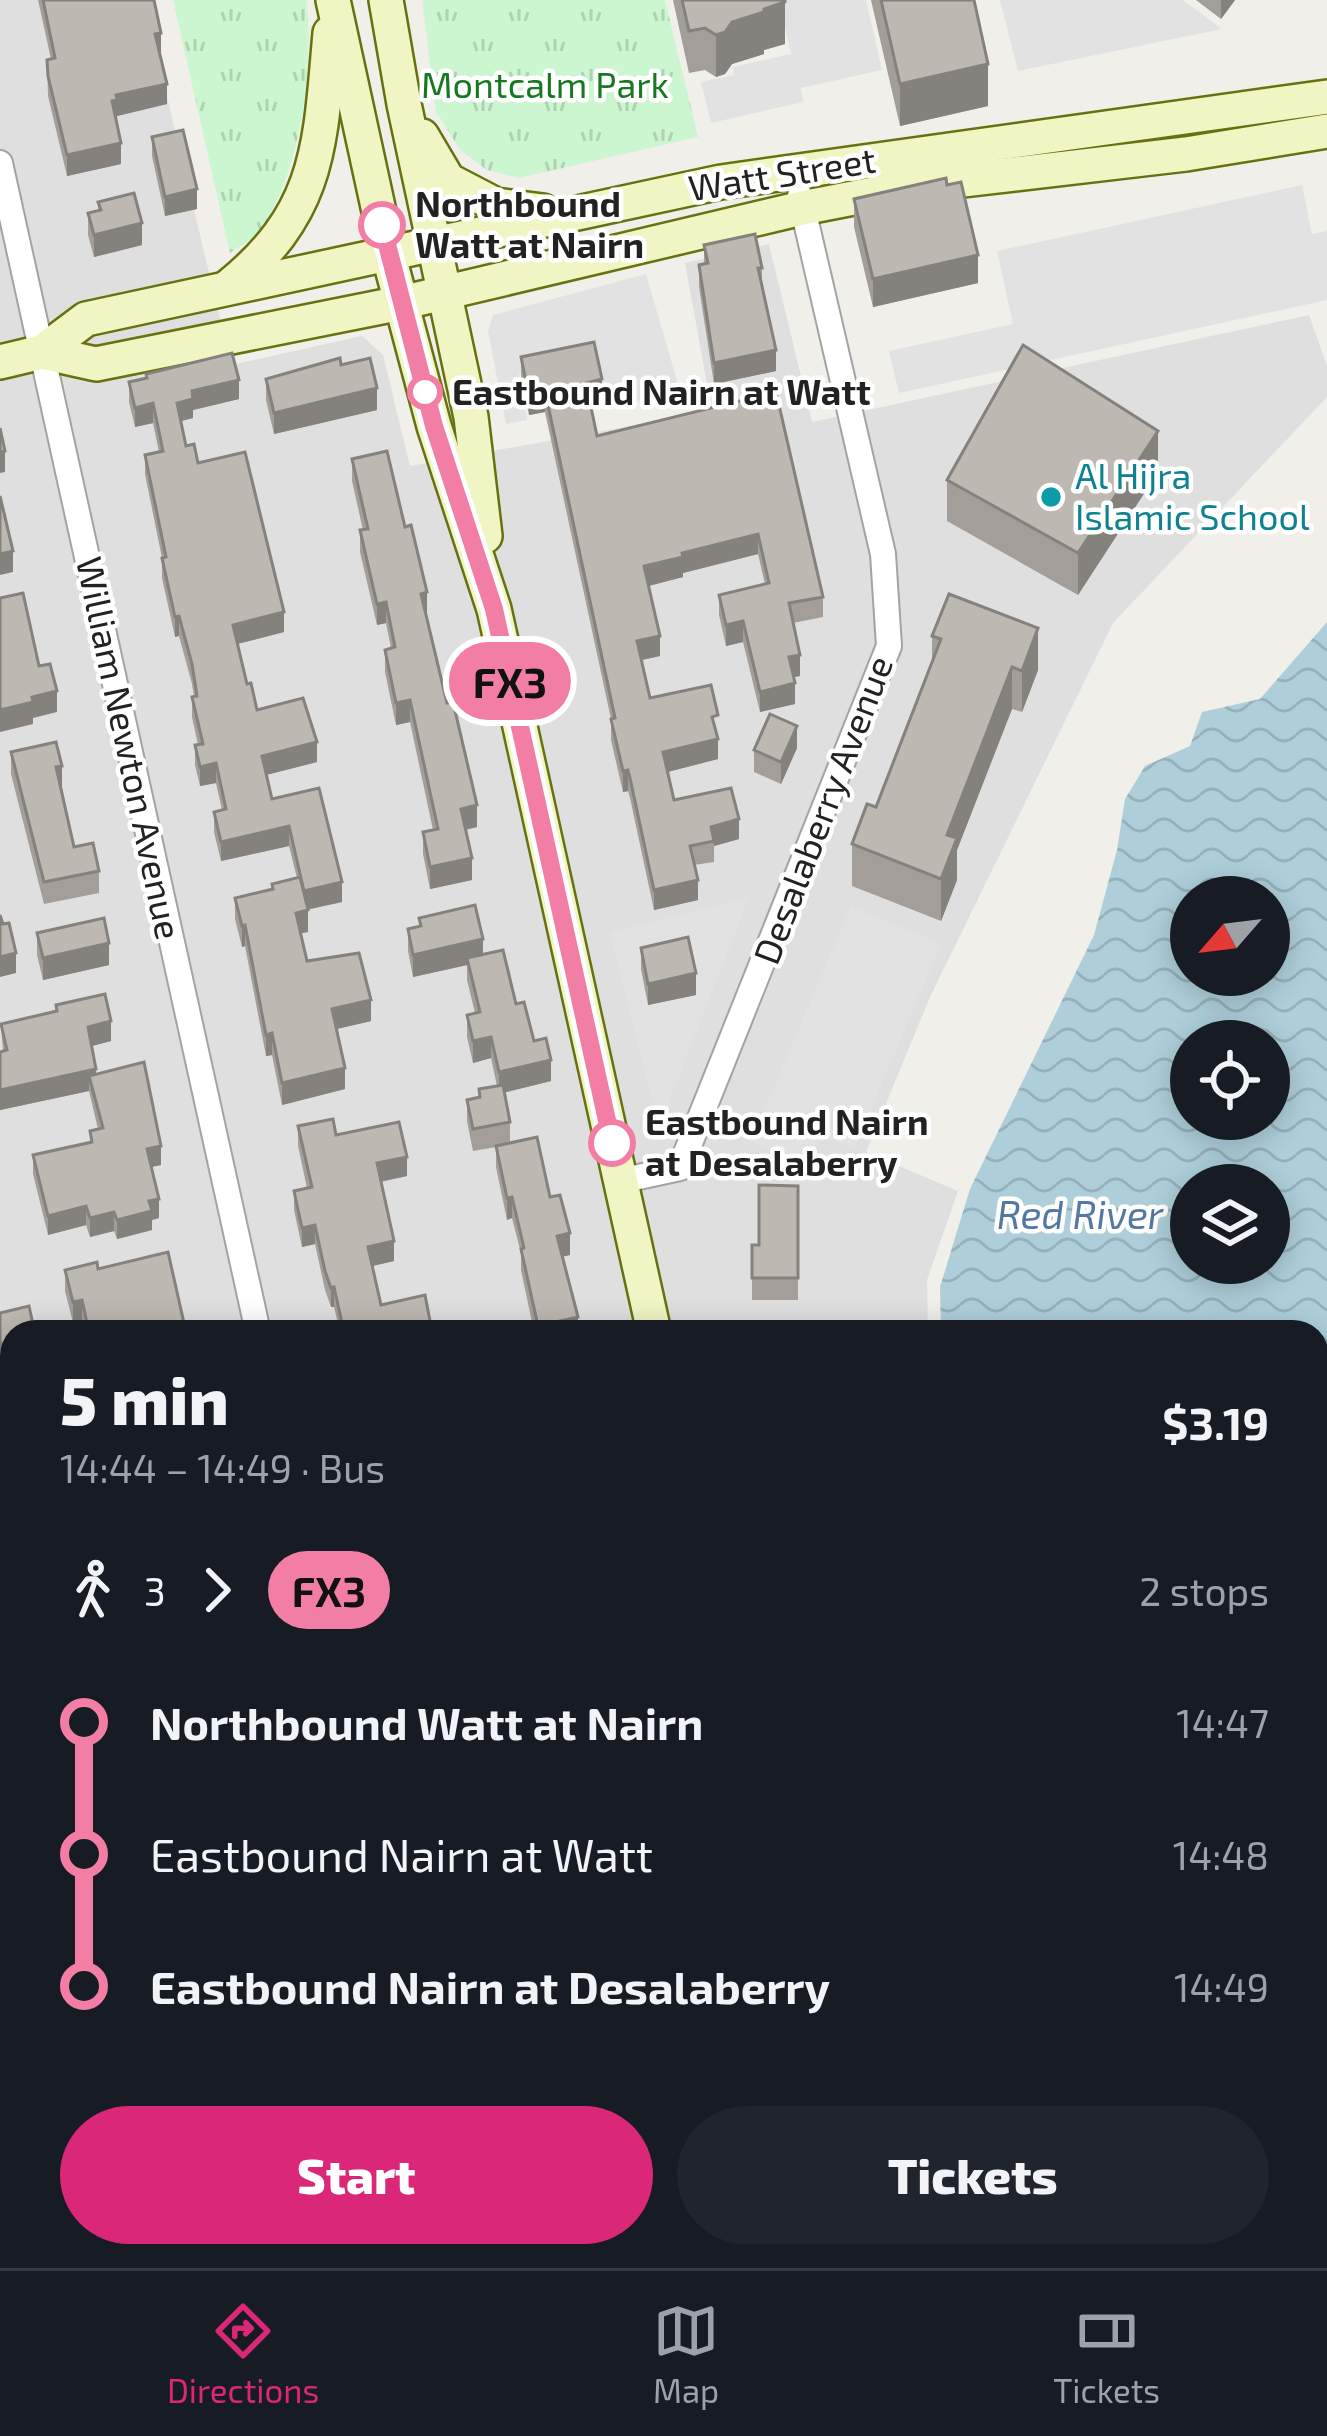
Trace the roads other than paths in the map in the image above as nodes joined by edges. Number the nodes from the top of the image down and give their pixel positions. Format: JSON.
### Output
{"nodes":[{"id":1,"x":386,"y":0,"type":"edge"},
{"id":2,"x":333,"y":1,"type":"edge"},
{"id":3,"x":1327,"y":97,"type":"edge"},
{"id":4,"x":404,"y":104,"type":"junction"},
{"id":5,"x":1327,"y":131,"type":"edge"},
{"id":6,"x":0,"y":164,"type":"edge"},
{"id":7,"x":794,"y":170,"type":"junction"},
{"id":8,"x":802,"y":208,"type":"junction"},
{"id":9,"x":568,"y":215,"type":"junction"},
{"id":10,"x":436,"y":243,"type":"junction"},
{"id":11,"x":388,"y":254,"type":"junction"},
{"id":12,"x":225,"y":289,"type":"junction"},
{"id":13,"x":446,"y":291,"type":"junction"},
{"id":14,"x":401,"y":302,"type":"junction"},
{"id":15,"x":42,"y":352,"type":"junction"},
{"id":16,"x":0,"y":362,"type":"edge"},
{"id":17,"x":494,"y":609,"type":"junction"},
{"id":18,"x":620,"y":1181,"type":"junction"},
{"id":19,"x":255,"y":1320,"type":"edge"},
{"id":20,"x":651,"y":1320,"type":"edge"}],
"edges":[{"from":1,"to":4,"type":"main road"},
{"from":2,"to":11,"type":"main road"},
{"from":2,"to":12,"type":"main road"},
{"from":3,"to":7,"type":"main road","name":"Watt Street"},
{"from":4,"to":9,"type":"main road"},
{"from":4,"to":10,"type":"main road"},
{"from":5,"to":8,"type":"main road","name":"Watt Street"},
{"from":6,"to":15,"type":"street","name":"William Newton Avenue"},
{"from":7,"to":8,"type":"street","name":"Desalaberry Avenue"},
{"from":7,"to":9,"type":"main road","name":"Watt Street"},
{"from":8,"to":13,"type":"main road","name":"Watt Street"},
{"from":8,"to":18,"type":"street","name":"Desalaberry Avenue"},
{"from":9,"to":10,"type":"main road","name":"Watt Street"},
{"from":10,"to":11,"type":"main road","name":"Watt Street"},
{"from":10,"to":13,"type":"main road"},
{"from":11,"to":12,"type":"main road","name":"Watt Street"},
{"from":11,"to":14,"type":"main road"},
{"from":12,"to":15,"type":"main road","name":"Watt Street"},
{"from":13,"to":14,"type":"main road","name":"Watt Street"},
{"from":13,"to":17,"type":"main road"},
{"from":14,"to":15,"type":"main road","name":"Watt Street"},
{"from":14,"to":17,"type":"main road"},
{"from":15,"to":16,"type":"main road","name":"Watt Street"},
{"from":15,"to":19,"type":"street","name":"William Newton Avenue"},
{"from":17,"to":18,"type":"main road"},
{"from":18,"to":20,"type":"main road"}]}
